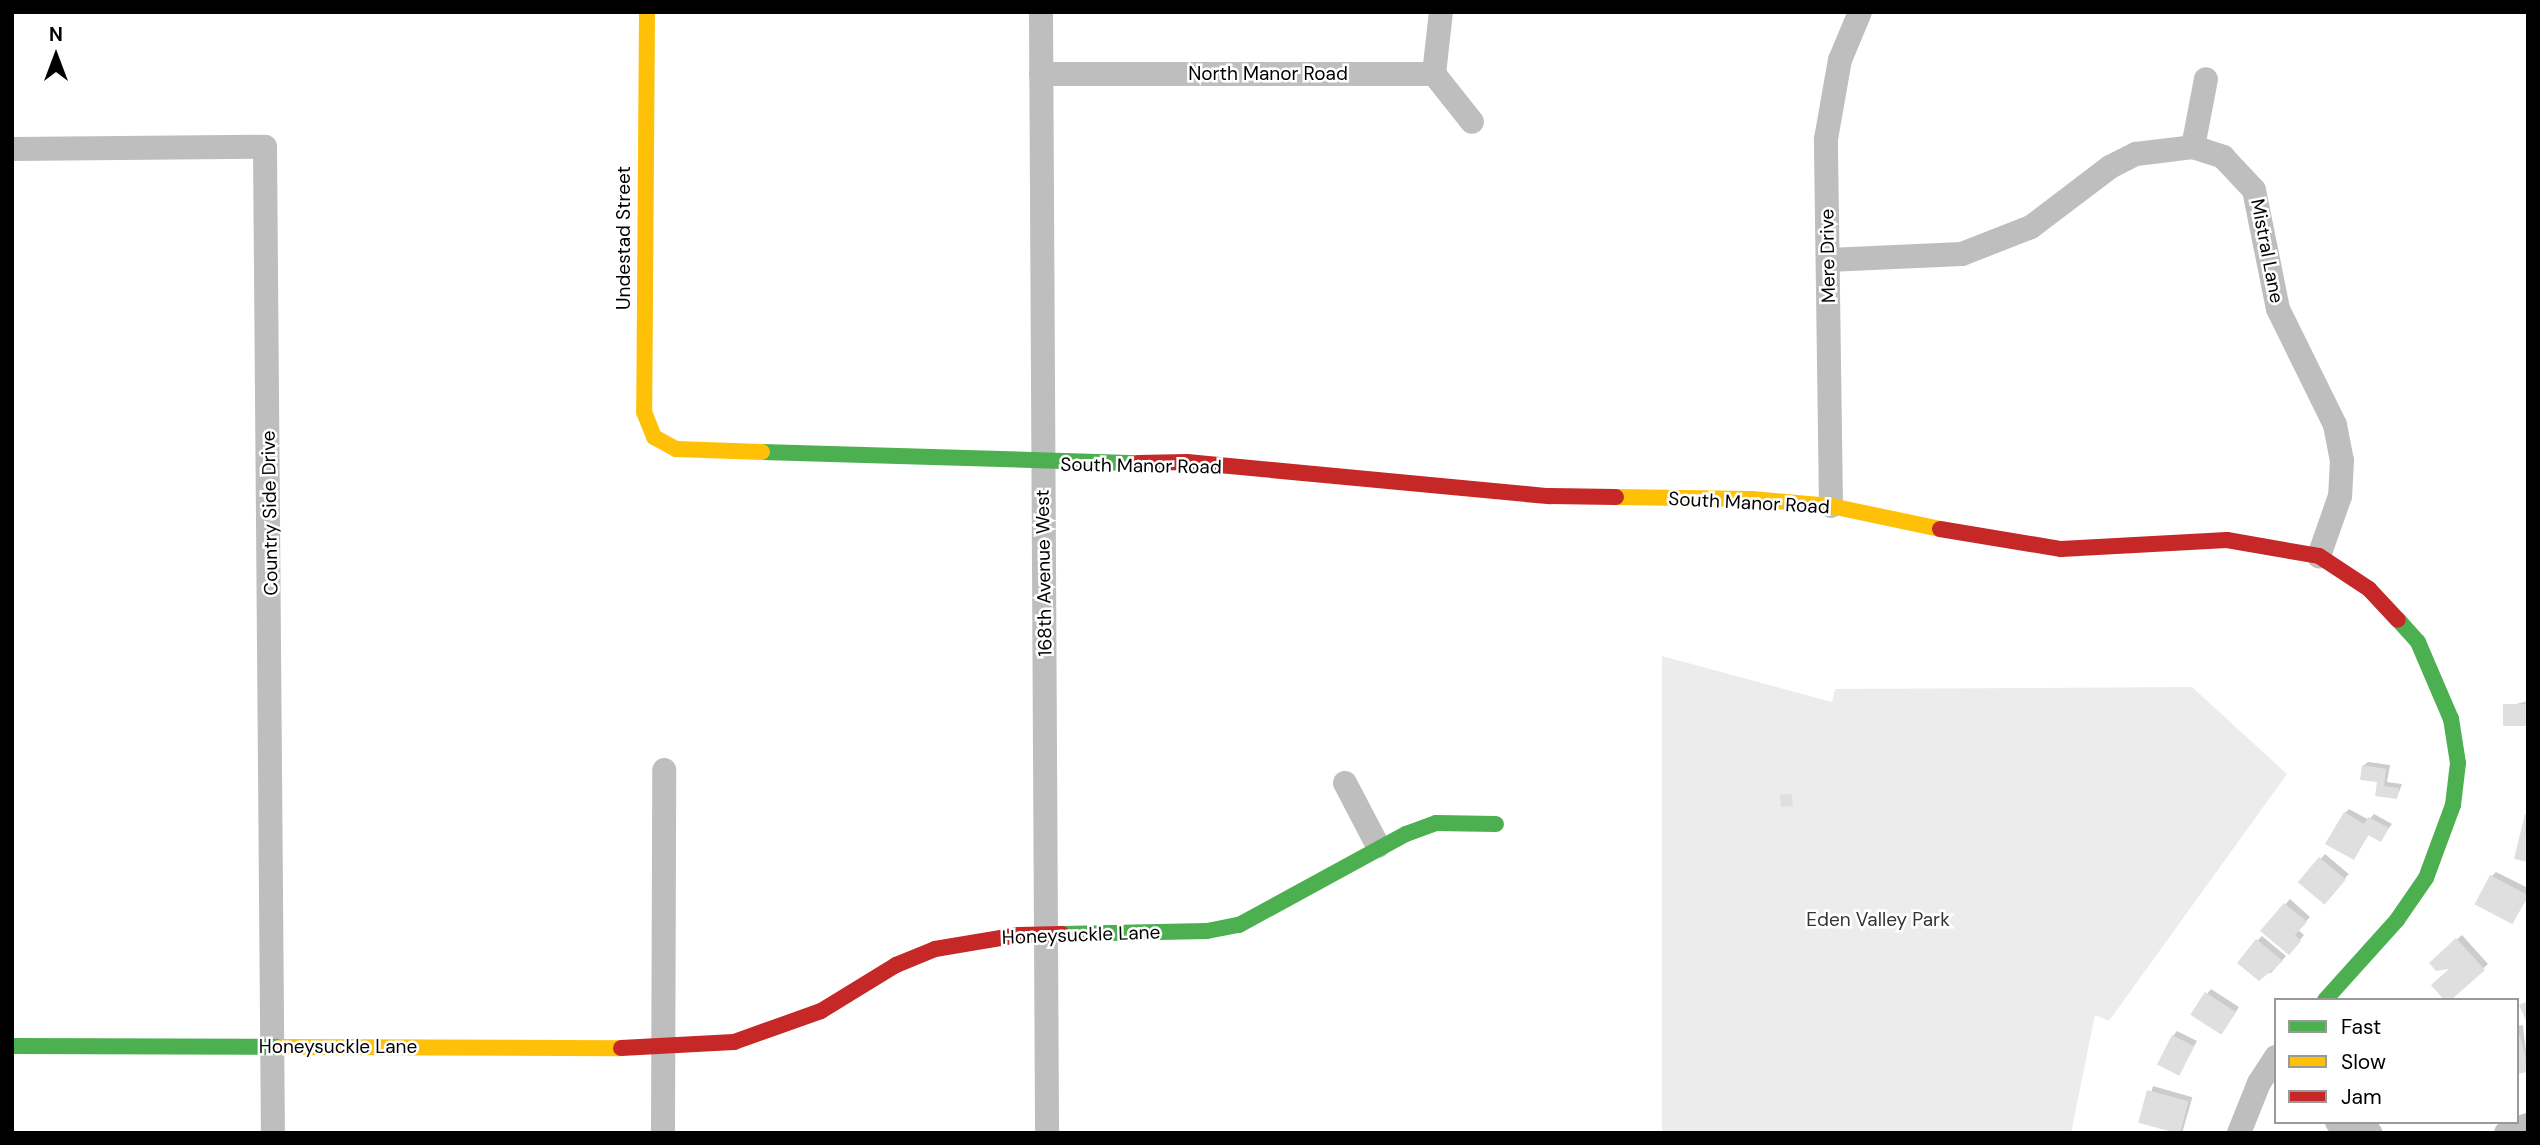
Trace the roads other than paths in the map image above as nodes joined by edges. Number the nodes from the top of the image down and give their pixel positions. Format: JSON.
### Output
{"nodes":[{"id":1,"x":647,"y":12,"type":"edge"},
{"id":2,"x":1041,"y":12,"type":"edge"},
{"id":3,"x":1441,"y":12,"type":"edge"},
{"id":4,"x":1860,"y":12,"type":"edge"},
{"id":5,"x":1041,"y":74,"type":"junction"},
{"id":6,"x":1434,"y":74,"type":"junction"},
{"id":7,"x":2206,"y":79,"type":"dead end"},
{"id":8,"x":1472,"y":122,"type":"dead end"},
{"id":9,"x":2193,"y":147,"type":"junction"},
{"id":10,"x":12,"y":149,"type":"edge"},
{"id":11,"x":1828,"y":260,"type":"junction"},
{"id":12,"x":676,"y":449,"type":"joint"},
{"id":13,"x":1043,"y":463,"type":"junction"},
{"id":14,"x":1831,"y":506,"type":"junction"},
{"id":15,"x":2319,"y":556,"type":"junction"},
{"id":16,"x":664,"y":770,"type":"dead end"},
{"id":17,"x":1345,"y":783,"type":"dead end"},
{"id":18,"x":1496,"y":824,"type":"dead end"},
{"id":19,"x":1378,"y":846,"type":"junction"},
{"id":20,"x":1046,"y":933,"type":"junction"},
{"id":21,"x":2327,"y":998,"type":"edge"},
{"id":22,"x":12,"y":1046,"type":"edge"},
{"id":23,"x":273,"y":1046,"type":"junction"},
{"id":24,"x":663,"y":1046,"type":"junction"},
{"id":25,"x":2274,"y":1064,"type":"edge"},
{"id":26,"x":2267,"y":1087,"type":"edge"},
{"id":27,"x":2343,"y":1124,"type":"edge"},
{"id":28,"x":2528,"y":1125,"type":"edge"},
{"id":29,"x":273,"y":1133,"type":"edge"},
{"id":30,"x":663,"y":1133,"type":"edge"},
{"id":31,"x":1047,"y":1133,"type":"edge"},
{"id":32,"x":2239,"y":1133,"type":"edge"},
{"id":33,"x":2370,"y":1133,"type":"edge"},
{"id":34,"x":2506,"y":1133,"type":"edge"}],
"edges":[{"from":1,"to":12,"type":"street","name":"Undestad Street"},
{"from":2,"to":5,"type":"street","name":"168th Avenue West"},
{"from":3,"to":6,"type":"street"},
{"from":4,"to":11,"type":"street","name":"Mere Drive"},
{"from":5,"to":6,"type":"street","name":"North Manor Road"},
{"from":5,"to":13,"type":"street","name":"168th Avenue West"},
{"from":6,"to":8,"type":"street"},
{"from":7,"to":9,"type":"street"},
{"from":9,"to":11,"type":"street","name":"Mistral Lane"},
{"from":9,"to":15,"type":"street","name":"Mistral Lane"},
{"from":10,"to":23,"type":"street","name":"Country Side Drive"},
{"from":11,"to":14,"type":"street","name":"Mere Drive"},
{"from":12,"to":13,"type":"street","name":"South Manor Road"},
{"from":13,"to":14,"type":"street","name":"South Manor Road"},
{"from":13,"to":20,"type":"street","name":"168th Avenue West"},
{"from":14,"to":15,"type":"street","name":"South Manor Road"},
{"from":15,"to":21,"type":"street","name":"South Manor Road"},
{"from":16,"to":24,"type":"street"},
{"from":17,"to":19,"type":"street"},
{"from":18,"to":19,"type":"street","name":"Honeysuckle Lane"},
{"from":19,"to":20,"type":"street","name":"Honeysuckle Lane"},
{"from":20,"to":24,"type":"street","name":"Honeysuckle Lane"},
{"from":20,"to":31,"type":"street","name":"168th Avenue West"},
{"from":22,"to":23,"type":"street","name":"Honeysuckle Lane"},
{"from":23,"to":24,"type":"street","name":"Honeysuckle Lane"},
{"from":23,"to":29,"type":"street","name":"Country Side Drive"},
{"from":24,"to":30,"type":"street"},
{"from":25,"to":26,"type":"street"},
{"from":26,"to":32,"type":"street"},
{"from":27,"to":33,"type":"street"},
{"from":28,"to":34,"type":"street"}]}
